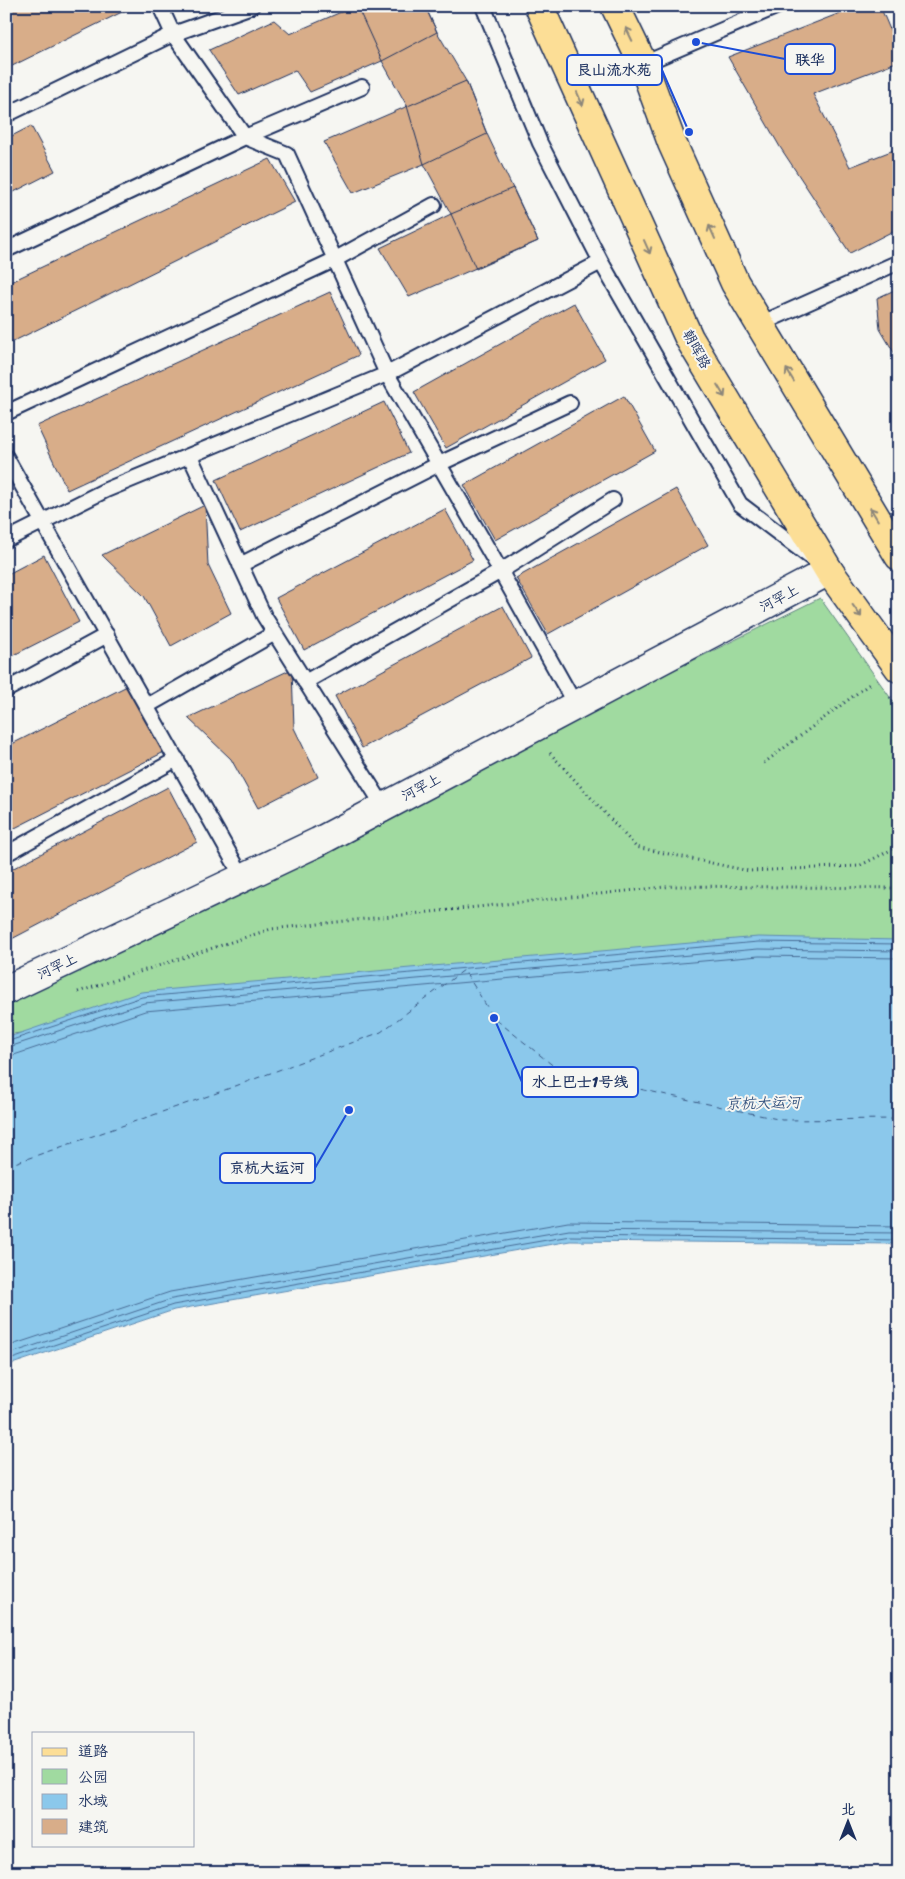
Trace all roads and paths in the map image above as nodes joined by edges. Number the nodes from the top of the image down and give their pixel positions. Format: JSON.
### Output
{"nodes":[{"id":1,"x":160,"y":6,"type":"edge"},
{"id":2,"x":252,"y":6,"type":"edge"},
{"id":3,"x":483,"y":6,"type":"edge"},
{"id":4,"x":539,"y":6,"type":"edge"},
{"id":5,"x":615,"y":6,"type":"edge"},
{"id":6,"x":778,"y":6,"type":"edge"},
{"id":7,"x":173,"y":34,"type":"junction"},
{"id":8,"x":643,"y":64,"type":"junction"},
{"id":9,"x":362,"y":87,"type":"dead end"},
{"id":10,"x":6,"y":115,"type":"edge"},
{"id":11,"x":245,"y":137,"type":"junction"},
{"id":12,"x":434,"y":206,"type":"dead end"},
{"id":13,"x":6,"y":250,"type":"edge"},
{"id":14,"x":334,"y":260,"type":"junction"},
{"id":15,"x":601,"y":262,"type":"junction"},
{"id":16,"x":899,"y":262,"type":"edge"},
{"id":17,"x":760,"y":324,"type":"junction"},
{"id":18,"x":387,"y":374,"type":"junction"},
{"id":19,"x":570,"y":403,"type":"dead end"},
{"id":20,"x":6,"y":413,"type":"edge"},
{"id":21,"x":190,"y":456,"type":"junction"},
{"id":22,"x":6,"y":457,"type":"edge"},
{"id":23,"x":439,"y":464,"type":"junction"},
{"id":24,"x":613,"y":500,"type":"dead end"},
{"id":25,"x":43,"y":523,"type":"junction"},
{"id":26,"x":6,"y":540,"type":"edge"},
{"id":27,"x":899,"y":556,"type":"edge"},
{"id":28,"x":240,"y":565,"type":"junction"},
{"id":29,"x":500,"y":571,"type":"junction"},
{"id":30,"x":829,"y":571,"type":"junction"},
{"id":31,"x":275,"y":633,"type":"junction"},
{"id":32,"x":107,"y":635,"type":"junction"},
{"id":33,"x":888,"y":673,"type":"edge"},
{"id":34,"x":305,"y":682,"type":"junction"},
{"id":35,"x":6,"y":690,"type":"edge"},
{"id":36,"x":147,"y":706,"type":"junction"},
{"id":37,"x":576,"y":706,"type":"junction"},
{"id":38,"x":530,"y":730,"type":"junction"},
{"id":39,"x":177,"y":760,"type":"junction"},
{"id":40,"x":764,"y":763,"type":"dead end"},
{"id":41,"x":384,"y":807,"type":"junction"},
{"id":42,"x":899,"y":846,"type":"edge"},
{"id":43,"x":6,"y":854,"type":"edge"},
{"id":44,"x":243,"y":878,"type":"junction"},
{"id":45,"x":899,"y":888,"type":"edge"},
{"id":46,"x":6,"y":990,"type":"edge"},
{"id":47,"x":72,"y":994,"type":"dead end"}],
"edges":[{"from":1,"to":7,"type":"lane"},
{"from":2,"to":7,"type":"lane"},
{"from":3,"to":15,"type":"lane"},
{"from":4,"to":30,"type":"main road","name":"朝晖路","one_way":true},
{"from":8,"to":5,"type":"main road","one_way":true},
{"from":6,"to":8,"type":"lane"},
{"from":7,"to":10,"type":"lane"},
{"from":7,"to":11,"type":"lane"},
{"from":17,"to":8,"type":"main road","one_way":true},
{"from":9,"to":11,"type":"lane"},
{"from":11,"to":13,"type":"lane"},
{"from":11,"to":14,"type":"lane"},
{"from":12,"to":14,"type":"lane"},
{"from":14,"to":18,"type":"lane"},
{"from":14,"to":20,"type":"lane"},
{"from":15,"to":18,"type":"lane"},
{"from":15,"to":30,"type":"lane"},
{"from":16,"to":17,"type":"lane"},
{"from":27,"to":17,"type":"main road","one_way":true},
{"from":18,"to":21,"type":"lane"},
{"from":18,"to":23,"type":"lane"},
{"from":19,"to":23,"type":"lane"},
{"from":21,"to":25,"type":"lane"},
{"from":21,"to":28,"type":"lane"},
{"from":22,"to":25,"type":"lane"},
{"from":23,"to":28,"type":"lane"},
{"from":23,"to":29,"type":"lane"},
{"from":24,"to":29,"type":"lane"},
{"from":25,"to":26,"type":"lane"},
{"from":25,"to":32,"type":"lane"},
{"from":28,"to":31,"type":"lane"},
{"from":29,"to":34,"type":"lane"},
{"from":29,"to":37,"type":"lane"},
{"from":30,"to":33,"type":"main road","name":"朝晖路","one_way":true},
{"from":30,"to":37,"type":"street","name":"河罕上"},
{"from":31,"to":34,"type":"lane"},
{"from":31,"to":36,"type":"lane"},
{"from":32,"to":35,"type":"lane"},
{"from":32,"to":36,"type":"lane"},
{"from":33,"to":40,"type":"path"},
{"from":34,"to":41,"type":"lane"},
{"from":36,"to":39,"type":"lane"},
{"from":37,"to":38,"type":"street","name":"河罕上"},
{"from":38,"to":41,"type":"street","name":"河罕上"},
{"from":38,"to":42,"type":"path"},
{"from":39,"to":43,"type":"lane"},
{"from":39,"to":44,"type":"lane"},
{"from":41,"to":44,"type":"street","name":"河罕上"},
{"from":44,"to":46,"type":"street","name":"河罕上"},
{"from":45,"to":47,"type":"path"}]}
